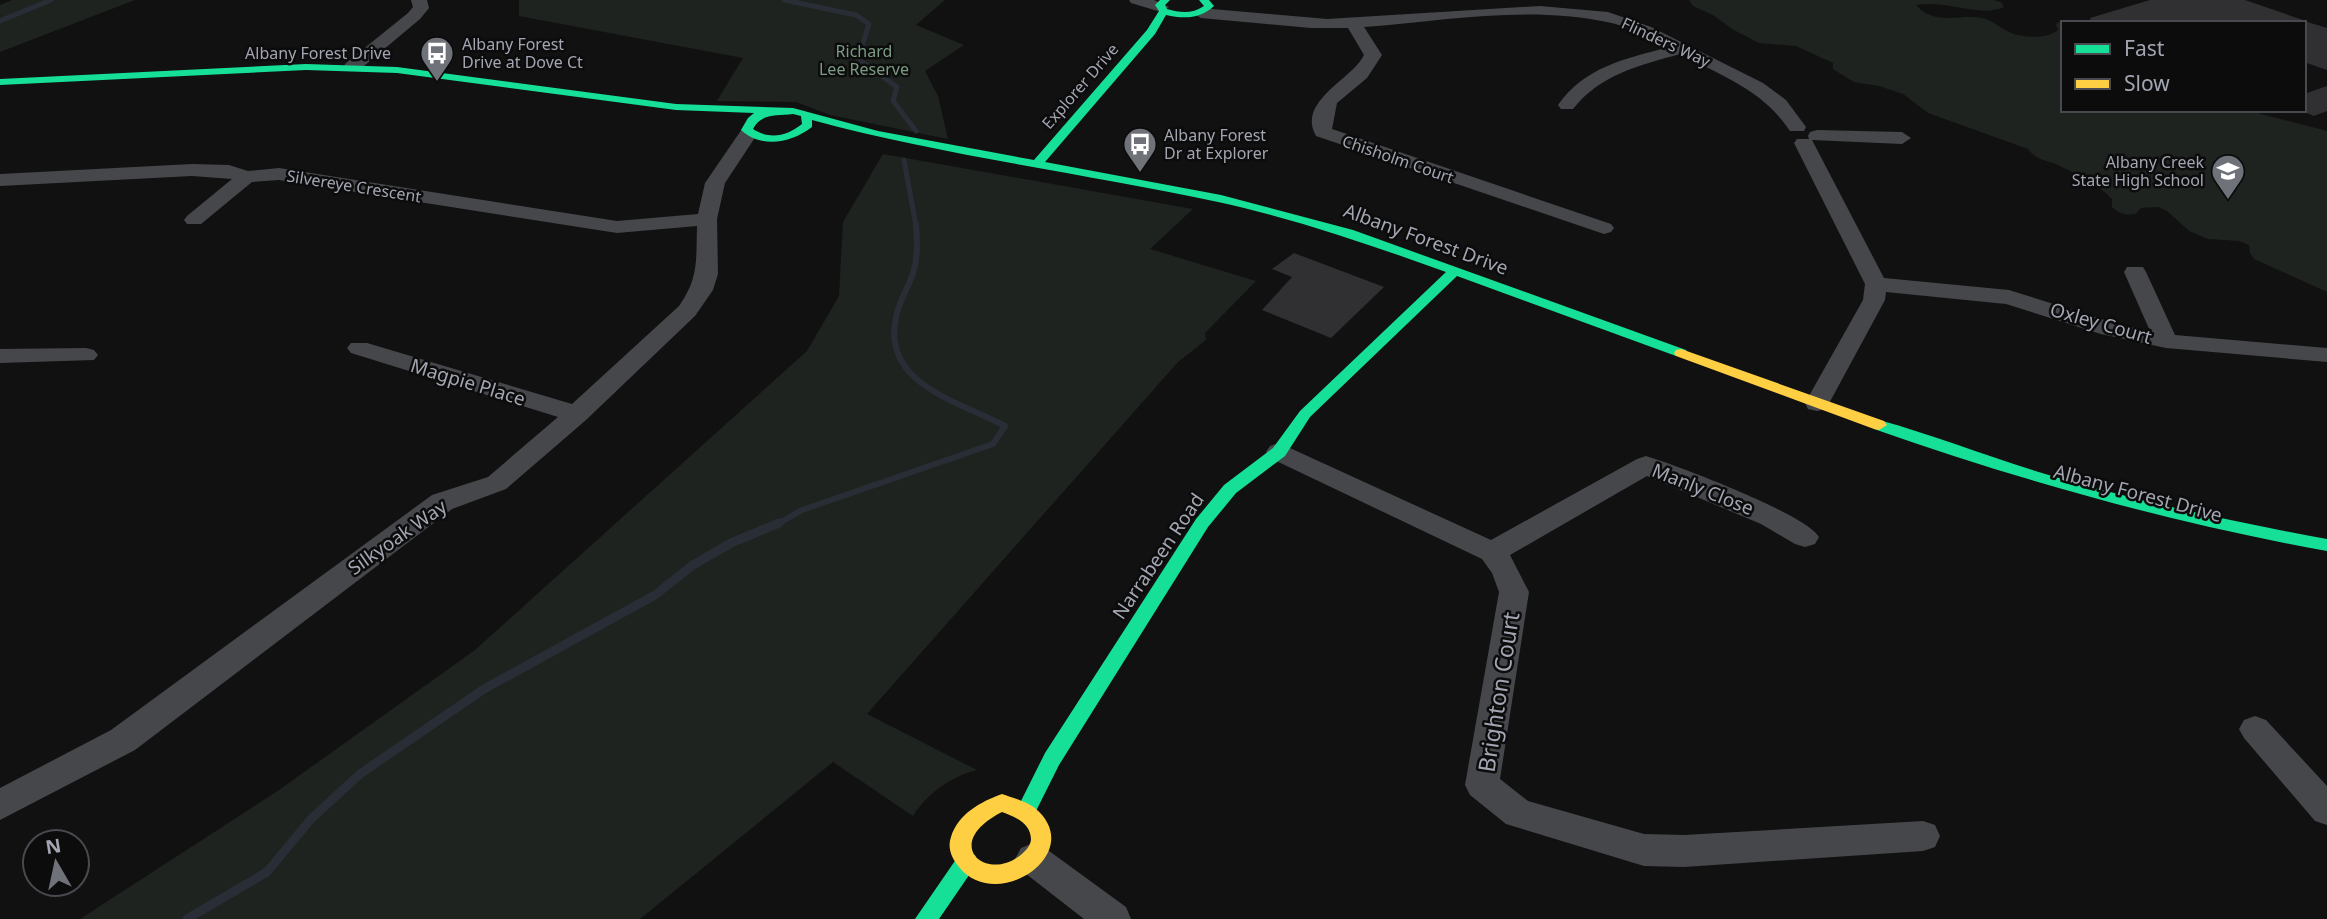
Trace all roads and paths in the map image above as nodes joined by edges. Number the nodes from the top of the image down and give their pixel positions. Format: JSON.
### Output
{"nodes":[{"id":1,"x":419,"y":0,"type":"edge"},
{"id":2,"x":1138,"y":0,"type":"edge"},
{"id":3,"x":1162,"y":4,"type":"edge"},
{"id":4,"x":1505,"y":5,"type":"edge"},
{"id":5,"x":1203,"y":6,"type":"edge"},
{"id":6,"x":1353,"y":23,"type":"junction"},
{"id":7,"x":1151,"y":32,"type":"junction"},
{"id":8,"x":1680,"y":49,"type":"junction"},
{"id":9,"x":352,"y":67,"type":"junction"},
{"id":10,"x":0,"y":82,"type":"edge"},
{"id":11,"x":1567,"y":105,"type":"dead end"},
{"id":12,"x":676,"y":107,"type":"junction"},
{"id":13,"x":774,"y":111,"type":"junction"},
{"id":14,"x":806,"y":116,"type":"junction"},
{"id":15,"x":748,"y":131,"type":"junction"},
{"id":16,"x":790,"y":135,"type":"junction"},
{"id":17,"x":877,"y":135,"type":"junction"},
{"id":18,"x":1806,"y":135,"type":"junction"},
{"id":19,"x":1902,"y":138,"type":"dead end"},
{"id":20,"x":1037,"y":164,"type":"junction"},
{"id":21,"x":725,"y":169,"type":"junction"},
{"id":22,"x":246,"y":177,"type":"junction"},
{"id":23,"x":0,"y":180,"type":"edge"},
{"id":24,"x":707,"y":219,"type":"junction"},
{"id":25,"x":194,"y":220,"type":"dead end"},
{"id":26,"x":1604,"y":228,"type":"dead end"},
{"id":27,"x":1455,"y":271,"type":"junction"},
{"id":28,"x":2135,"y":272,"type":"dead end"},
{"id":29,"x":1876,"y":284,"type":"junction"},
{"id":30,"x":2166,"y":341,"type":"junction"},
{"id":31,"x":359,"y":348,"type":"dead end"},
{"id":32,"x":86,"y":355,"type":"dead end"},
{"id":33,"x":2327,"y":355,"type":"edge"},
{"id":34,"x":0,"y":356,"type":"edge"},
{"id":35,"x":1817,"y":403,"type":"junction"},
{"id":36,"x":577,"y":414,"type":"junction"},
{"id":37,"x":1943,"y":448,"type":"junction"},
{"id":38,"x":1279,"y":452,"type":"junction"},
{"id":39,"x":1805,"y":537,"type":"dead end"},
{"id":40,"x":2327,"y":544,"type":"edge"},
{"id":41,"x":1492,"y":552,"type":"junction"},
{"id":42,"x":2327,"y":559,"type":"edge"},
{"id":43,"x":2255,"y":729,"type":"dead end"},
{"id":44,"x":0,"y":805,"type":"edge"},
{"id":45,"x":1027,"y":809,"type":"junction"},
{"id":46,"x":2327,"y":810,"type":"edge"},
{"id":47,"x":1923,"y":836,"type":"dead end"},
{"id":48,"x":1033,"y":859,"type":"junction"},
{"id":49,"x":967,"y":862,"type":"junction"},
{"id":50,"x":926,"y":919,"type":"edge"},
{"id":51,"x":1113,"y":919,"type":"edge"}],
"edges":[{"from":1,"to":9,"type":"street"},
{"from":2,"to":3,"type":"street"},
{"from":3,"to":5,"type":"street"},
{"from":3,"to":7,"type":"street","name":"Explorer Drive"},
{"from":4,"to":6,"type":"street","name":"Flinders Way"},
{"from":4,"to":8,"type":"street","name":"Flinders Way"},
{"from":5,"to":6,"type":"street","name":"Flinders Way"},
{"from":5,"to":7,"type":"street","name":"Explorer Drive"},
{"from":6,"to":26,"type":"street","name":"Chisholm Court"},
{"from":7,"to":20,"type":"street","name":"Explorer Drive"},
{"from":8,"to":11,"type":"street"},
{"from":8,"to":18,"type":"street","name":"Flinders Way"},
{"from":9,"to":10,"type":"street","name":"Albany Forest Drive"},
{"from":9,"to":12,"type":"street","name":"Albany Forest Drive"},
{"from":12,"to":13,"type":"street","name":"Albany Forest Drive"},
{"from":12,"to":15,"type":"street","name":"Albany Forest Drive"},
{"from":13,"to":14,"type":"street","name":"Albany Forest Drive"},
{"from":13,"to":15,"type":"street"},
{"from":14,"to":16,"type":"street"},
{"from":14,"to":17,"type":"street","name":"Albany Forest Drive"},
{"from":15,"to":16,"type":"street","name":"Albany Forest Drive"},
{"from":15,"to":21,"type":"street","name":"Silkyoak Way"},
{"from":16,"to":17,"type":"street","name":"Albany Forest Drive"},
{"from":16,"to":21,"type":"street"},
{"from":17,"to":20,"type":"street","name":"Albany Forest Drive"},
{"from":18,"to":19,"type":"street"},
{"from":18,"to":29,"type":"street","name":"Flinders Way"},
{"from":20,"to":27,"type":"street","name":"Albany Forest Drive"},
{"from":21,"to":24,"type":"street","name":"Silkyoak Way"},
{"from":22,"to":23,"type":"street","name":"Silvereye Crescent"},
{"from":22,"to":24,"type":"street","name":"Silvereye Crescent"},
{"from":22,"to":25,"type":"street"},
{"from":24,"to":36,"type":"street","name":"Silkyoak Way"},
{"from":27,"to":35,"type":"street","name":"Albany Forest Drive"},
{"from":27,"to":38,"type":"street","name":"Narrabeen Road"},
{"from":28,"to":30,"type":"street"},
{"from":29,"to":30,"type":"street","name":"Oxley Court"},
{"from":29,"to":35,"type":"street"},
{"from":30,"to":33,"type":"street","name":"Oxley Court"},
{"from":31,"to":36,"type":"street","name":"Magpie Place"},
{"from":32,"to":34,"type":"street"},
{"from":35,"to":37,"type":"street","name":"Albany Forest Drive"},
{"from":36,"to":44,"type":"street","name":"Silkyoak Way"},
{"from":37,"to":40,"type":"street","name":"Albany Forest Drive"},
{"from":37,"to":42,"type":"street","name":"Albany Forest Drive"},
{"from":38,"to":41,"type":"street"},
{"from":38,"to":45,"type":"street","name":"Narrabeen Road"},
{"from":39,"to":41,"type":"street","name":"Manly Close"},
{"from":41,"to":47,"type":"street","name":"Brighton Court"},
{"from":43,"to":46,"type":"street"},
{"from":45,"to":48,"type":"street"},
{"from":45,"to":49,"type":"street"},
{"from":48,"to":49,"type":"street"},
{"from":48,"to":51,"type":"street"},
{"from":49,"to":50,"type":"street"}]}
